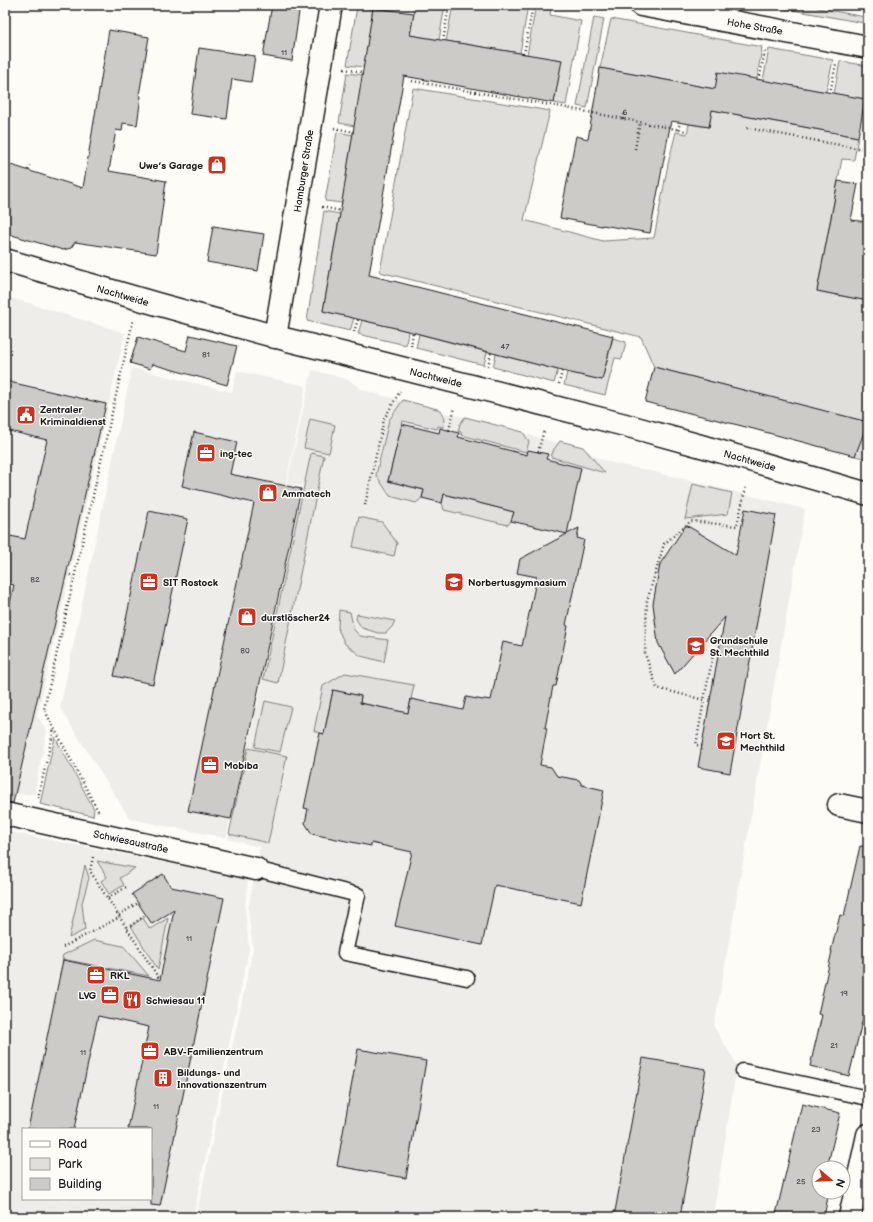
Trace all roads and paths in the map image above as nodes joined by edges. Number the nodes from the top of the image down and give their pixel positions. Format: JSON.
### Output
{"nodes":[{"id":1,"x":331,"y":5,"type":"edge"},
{"id":2,"x":449,"y":5,"type":"edge"},
{"id":3,"x":533,"y":5,"type":"edge"},
{"id":4,"x":641,"y":5,"type":"edge"},
{"id":5,"x":443,"y":40,"type":"dead end"},
{"id":6,"x":868,"y":47,"type":"edge"},
{"id":7,"x":766,"y":51,"type":"dead end"},
{"id":8,"x":524,"y":54,"type":"dead end"},
{"id":9,"x":836,"y":64,"type":"dead end"},
{"id":10,"x":343,"y":69,"type":"dead end"},
{"id":11,"x":363,"y":72,"type":"dead end"},
{"id":12,"x":759,"y":80,"type":"dead end"},
{"id":13,"x":412,"y":81,"type":"dead end"},
{"id":14,"x":830,"y":93,"type":"dead end"},
{"id":15,"x":625,"y":112,"type":"dead end"},
{"id":16,"x":623,"y":119,"type":"junction"},
{"id":17,"x":640,"y":122,"type":"junction"},
{"id":18,"x":680,"y":122,"type":"dead end"},
{"id":19,"x":334,"y":128,"type":"dead end"},
{"id":20,"x":748,"y":128,"type":"dead end"},
{"id":21,"x":678,"y":130,"type":"junction"},
{"id":22,"x":686,"y":131,"type":"dead end"},
{"id":23,"x":354,"y":132,"type":"dead end"},
{"id":24,"x":868,"y":148,"type":"edge"},
{"id":25,"x":635,"y":150,"type":"dead end"},
{"id":26,"x":30,"y":163,"type":"dead end"},
{"id":27,"x":28,"y":170,"type":"dead end"},
{"id":28,"x":322,"y":207,"type":"dead end"},
{"id":29,"x":341,"y":211,"type":"dead end"},
{"id":30,"x":5,"y":260,"type":"edge"},
{"id":31,"x":134,"y":316,"type":"dead end"},
{"id":32,"x":358,"y":319,"type":"dead end"},
{"id":33,"x":275,"y":337,"type":"junction"},
{"id":34,"x":353,"y":338,"type":"dead end"},
{"id":35,"x":491,"y":353,"type":"dead end"},
{"id":36,"x":487,"y":371,"type":"dead end"},
{"id":37,"x":562,"y":371,"type":"dead end"},
{"id":38,"x":402,"y":386,"type":"dead end"},
{"id":39,"x":557,"y":389,"type":"dead end"},
{"id":40,"x":455,"y":407,"type":"dead end"},
{"id":41,"x":449,"y":430,"type":"dead end"},
{"id":42,"x":544,"y":430,"type":"dead end"},
{"id":43,"x":538,"y":452,"type":"dead end"},
{"id":44,"x":746,"y":486,"type":"dead end"},
{"id":45,"x":868,"y":494,"type":"edge"},
{"id":46,"x":365,"y":505,"type":"dead end"},
{"id":47,"x":66,"y":574,"type":"dead end"},
{"id":48,"x":74,"y":576,"type":"junction"},
{"id":49,"x":714,"y":650,"type":"dead end"},
{"id":50,"x":704,"y":700,"type":"junction"},
{"id":51,"x":54,"y":728,"type":"junction"},
{"id":52,"x":702,"y":746,"type":"dead end"},
{"id":53,"x":839,"y":805,"type":"dead end"},
{"id":54,"x":868,"y":812,"type":"edge"},
{"id":55,"x":5,"y":814,"type":"edge"},
{"id":56,"x":33,"y":820,"type":"junction"},
{"id":57,"x":99,"y":834,"type":"junction"},
{"id":58,"x":256,"y":869,"type":"joint"},
{"id":59,"x":128,"y":886,"type":"dead end"},
{"id":60,"x":108,"y":898,"type":"junction"},
{"id":61,"x":138,"y":903,"type":"dead end"},
{"id":62,"x":146,"y":915,"type":"dead end"},
{"id":63,"x":119,"y":916,"type":"junction"},
{"id":64,"x":126,"y":928,"type":"junction"},
{"id":65,"x":63,"y":946,"type":"dead end"},
{"id":66,"x":467,"y":978,"type":"dead end"},
{"id":67,"x":160,"y":980,"type":"dead end"},
{"id":68,"x":743,"y":1071,"type":"dead end"},
{"id":69,"x":868,"y":1098,"type":"edge"},
{"id":70,"x":868,"y":1134,"type":"edge"},
{"id":71,"x":850,"y":1217,"type":"edge"}],
"edges":[{"from":1,"to":33,"type":"street","name":"Hamburger Straße"},
{"from":2,"to":5,"type":"path"},
{"from":3,"to":8,"type":"path"},
{"from":4,"to":6,"type":"street","name":"Hohe Straße"},
{"from":7,"to":12,"type":"path"},
{"from":9,"to":14,"type":"path"},
{"from":10,"to":11,"type":"path"},
{"from":13,"to":16,"type":"path"},
{"from":15,"to":16,"type":"path"},
{"from":16,"to":17,"type":"path"},
{"from":17,"to":21,"type":"path"},
{"from":17,"to":25,"type":"path"},
{"from":18,"to":21,"type":"path"},
{"from":19,"to":23,"type":"path"},
{"from":20,"to":24,"type":"path"},
{"from":21,"to":22,"type":"path"},
{"from":26,"to":27,"type":"path"},
{"from":28,"to":29,"type":"path"},
{"from":30,"to":33,"type":"street","name":"Nachtweide"},
{"from":31,"to":48,"type":"path"},
{"from":32,"to":34,"type":"path"},
{"from":33,"to":45,"type":"street","name":"Nachtweide"},
{"from":35,"to":36,"type":"path"},
{"from":37,"to":39,"type":"path"},
{"from":38,"to":46,"type":"path"},
{"from":40,"to":41,"type":"path"},
{"from":42,"to":43,"type":"path"},
{"from":44,"to":50,"type":"path"},
{"from":47,"to":48,"type":"path"},
{"from":48,"to":51,"type":"path"},
{"from":49,"to":50,"type":"path"},
{"from":50,"to":52,"type":"path"},
{"from":51,"to":56,"type":"path"},
{"from":51,"to":57,"type":"path"},
{"from":53,"to":54,"type":"street"},
{"from":55,"to":56,"type":"street","name":"Schwiesaustraße"},
{"from":56,"to":57,"type":"street","name":"Schwiesaustraße"},
{"from":57,"to":58,"type":"street","name":"Schwiesaustraße"},
{"from":57,"to":60,"type":"path"},
{"from":58,"to":66,"type":"lane"},
{"from":59,"to":60,"type":"path"},
{"from":60,"to":63,"type":"path"},
{"from":61,"to":63,"type":"path"},
{"from":62,"to":64,"type":"path"},
{"from":63,"to":64,"type":"path"},
{"from":63,"to":65,"type":"path"},
{"from":64,"to":67,"type":"path"},
{"from":68,"to":69,"type":"lane"},
{"from":70,"to":71,"type":"street"}]}
